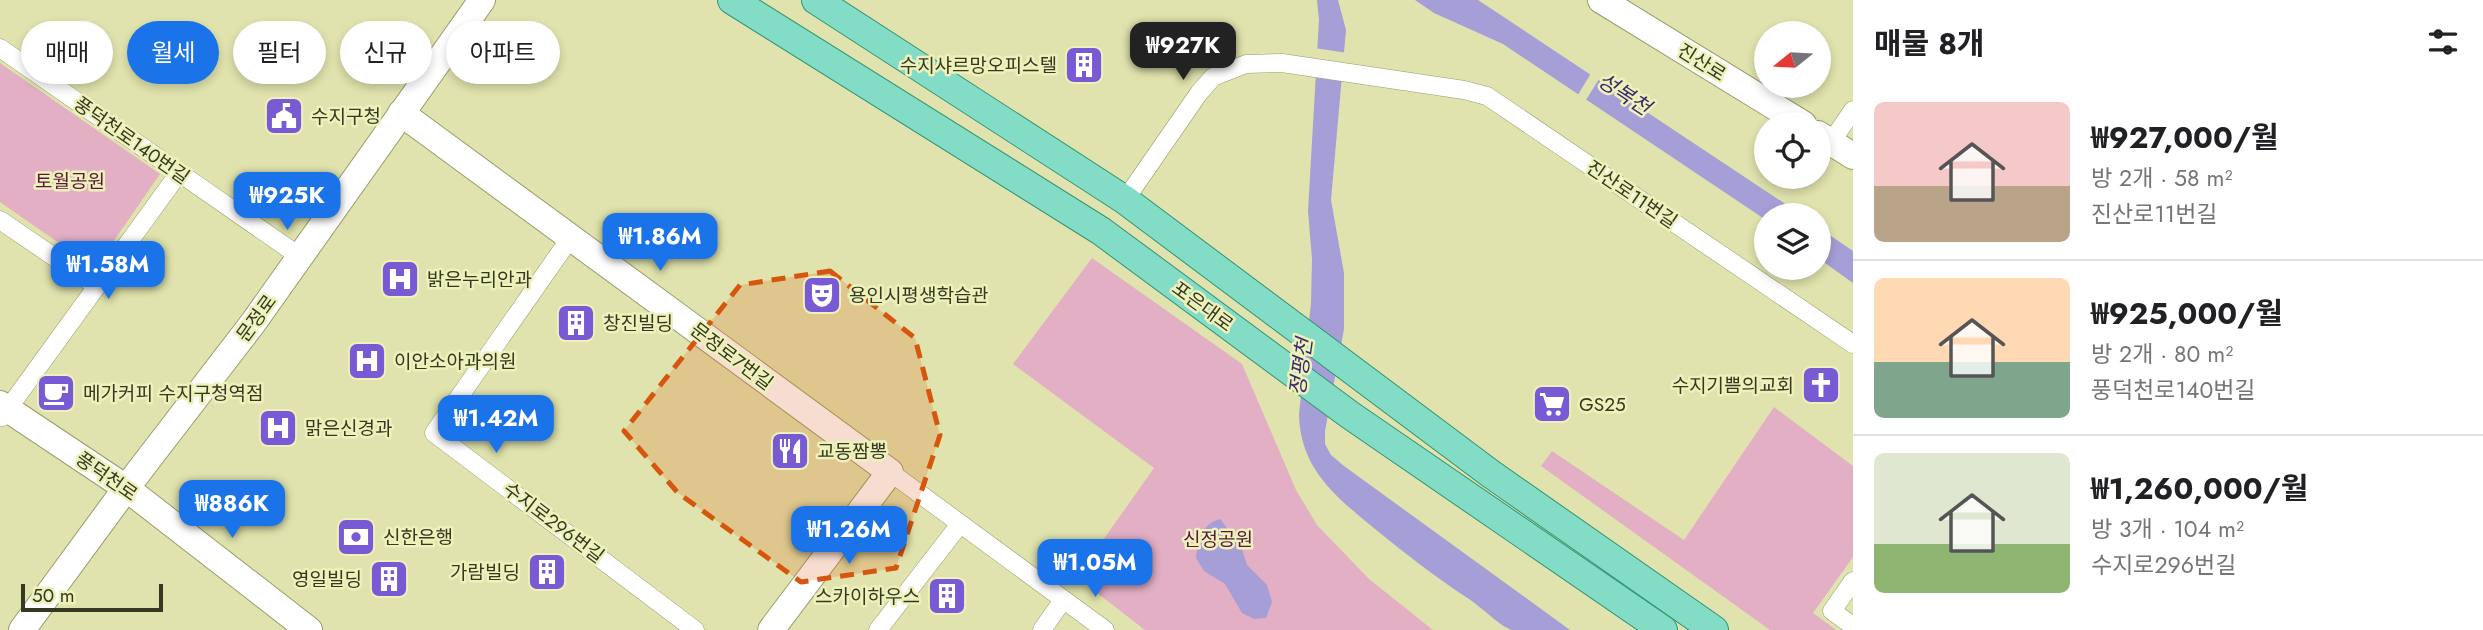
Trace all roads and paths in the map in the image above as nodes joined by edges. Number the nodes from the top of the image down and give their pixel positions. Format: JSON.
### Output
{"nodes":[{"id":1,"x":482,"y":0,"type":"edge"},
{"id":2,"x":732,"y":0,"type":"edge"},
{"id":3,"x":816,"y":0,"type":"edge"},
{"id":4,"x":1601,"y":0,"type":"edge"},
{"id":5,"x":0,"y":48,"type":"edge"},
{"id":6,"x":1853,"y":110,"type":"edge"},
{"id":7,"x":1783,"y":112,"type":"edge"},
{"id":8,"x":401,"y":113,"type":"junction"},
{"id":9,"x":1831,"y":132,"type":"edge"},
{"id":10,"x":1831,"y":142,"type":"edge"},
{"id":11,"x":1853,"y":156,"type":"edge"},
{"id":12,"x":179,"y":173,"type":"junction"},
{"id":13,"x":1125,"y":200,"type":"junction"},
{"id":14,"x":0,"y":220,"type":"edge"},
{"id":15,"x":572,"y":237,"type":"junction"},
{"id":16,"x":299,"y":256,"type":"junction"},
{"id":17,"x":96,"y":285,"type":"junction"},
{"id":18,"x":1853,"y":344,"type":"edge"},
{"id":19,"x":2,"y":411,"type":"edge"},
{"id":20,"x":890,"y":472,"type":"junction"},
{"id":21,"x":126,"y":488,"type":"junction"},
{"id":22,"x":960,"y":524,"type":"junction"},
{"id":23,"x":1853,"y":581,"type":"edge"},
{"id":24,"x":1063,"y":600,"type":"junction"},
{"id":25,"x":1853,"y":626,"type":"edge"},
{"id":26,"x":22,"y":630,"type":"edge"},
{"id":27,"x":309,"y":630,"type":"edge"},
{"id":28,"x":695,"y":630,"type":"edge"},
{"id":29,"x":771,"y":630,"type":"edge"},
{"id":30,"x":878,"y":630,"type":"edge"},
{"id":31,"x":1042,"y":630,"type":"edge"},
{"id":32,"x":1105,"y":630,"type":"edge"},
{"id":33,"x":1663,"y":630,"type":"edge"},
{"id":34,"x":1714,"y":630,"type":"edge"}],
"edges":[{"from":1,"to":8,"type":"street","name":"문정로"},
{"from":2,"to":33,"type":"main road","name":"포은대로"},
{"from":3,"to":13,"type":"main road","name":"포은대로"},
{"from":4,"to":7,"type":"street","name":"진산로"},
{"from":5,"to":12,"type":"street","name":"풍덕천로140번길"},
{"from":6,"to":9,"type":"street"},
{"from":8,"to":15,"type":"street","name":"문정로7번길"},
{"from":8,"to":16,"type":"street","name":"문정로"},
{"from":10,"to":11,"type":"street"},
{"from":12,"to":16,"type":"street","name":"풍덕천로140번길"},
{"from":12,"to":17,"type":"street"},
{"from":13,"to":18,"type":"street","name":"진산로11번길"},
{"from":13,"to":34,"type":"main road","name":"포은대로"},
{"from":14,"to":17,"type":"street"},
{"from":15,"to":20,"type":"street","name":"문정로7번길"},
{"from":15,"to":28,"type":"street","name":"수지로296번길"},
{"from":16,"to":21,"type":"street","name":"문정로"},
{"from":17,"to":19,"type":"street"},
{"from":19,"to":21,"type":"street","name":"풍덕천로"},
{"from":20,"to":22,"type":"street","name":"문정로7번길"},
{"from":20,"to":29,"type":"street"},
{"from":21,"to":26,"type":"street","name":"문정로"},
{"from":21,"to":27,"type":"street","name":"풍덕천로"},
{"from":22,"to":24,"type":"street","name":"문정로7번길"},
{"from":22,"to":30,"type":"street"},
{"from":23,"to":25,"type":"street"},
{"from":24,"to":31,"type":"street"},
{"from":24,"to":32,"type":"street","name":"문정로7번길"}]}
